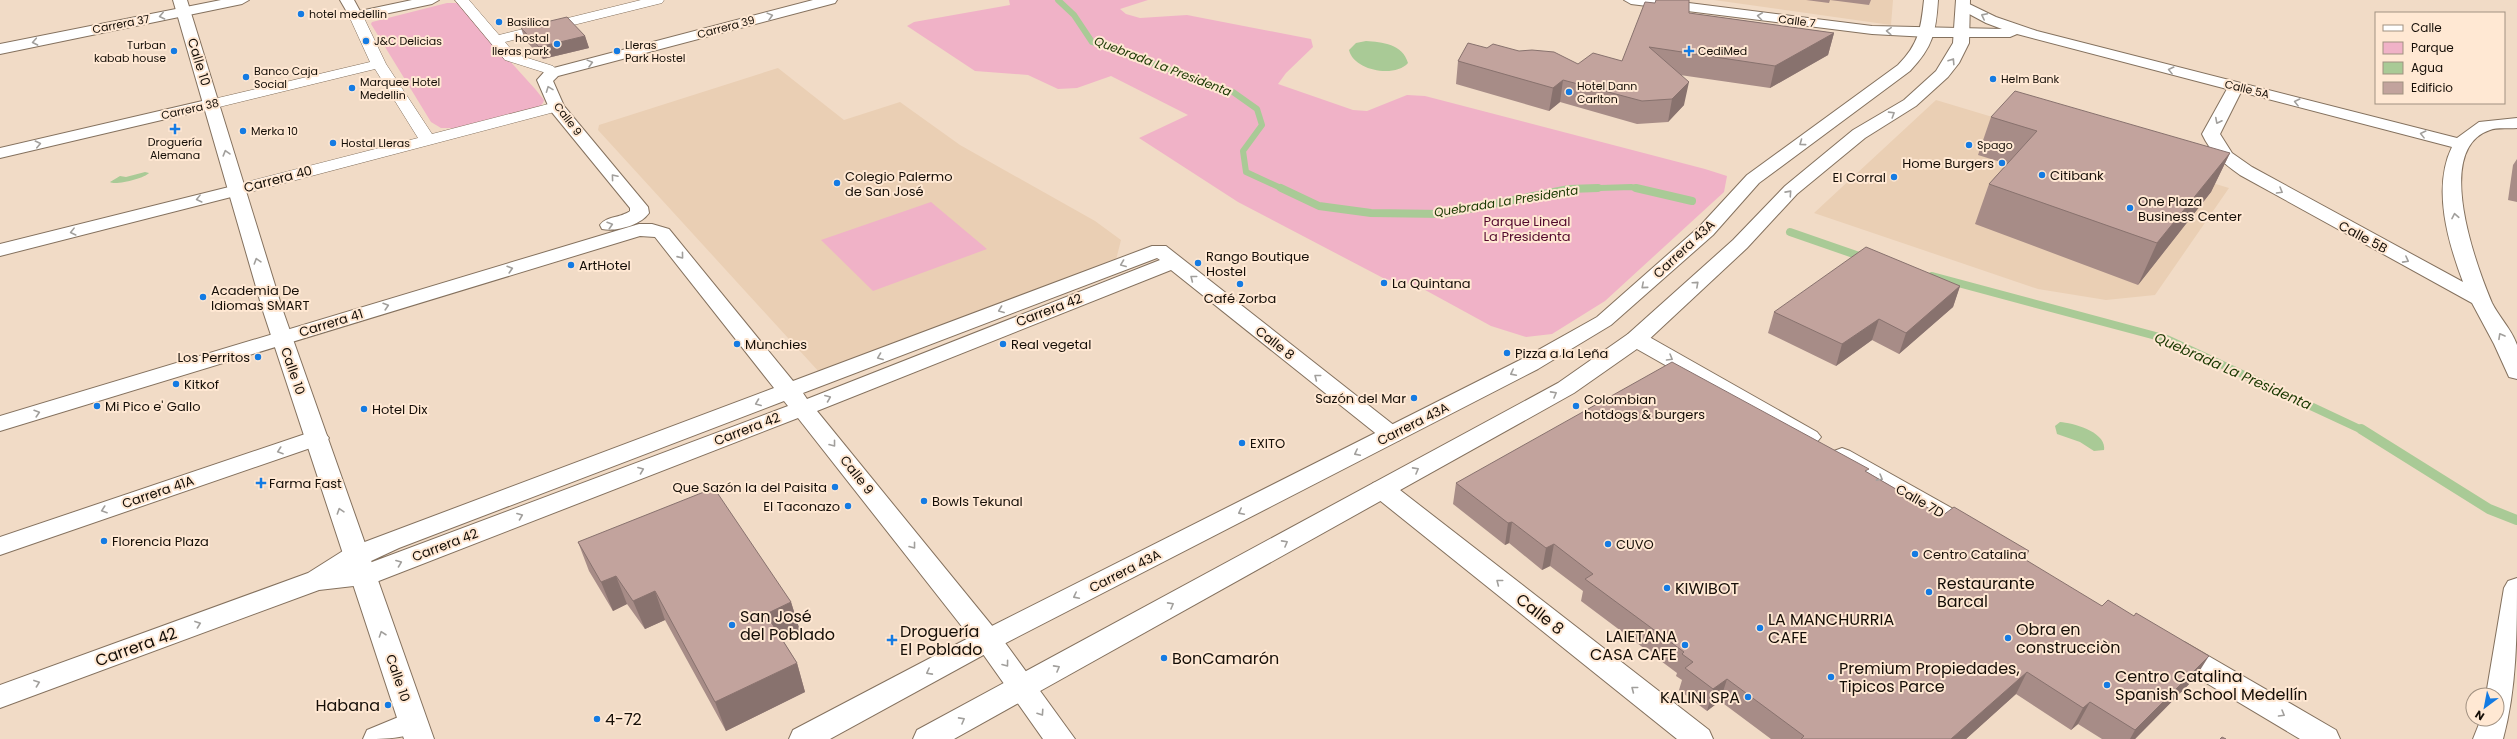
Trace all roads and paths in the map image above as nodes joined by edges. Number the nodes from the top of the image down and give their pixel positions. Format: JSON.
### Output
{"nodes":[{"id":1,"x":242,"y":0,"type":"edge"},
{"id":2,"x":347,"y":0,"type":"edge"},
{"id":3,"x":432,"y":0,"type":"edge"},
{"id":4,"x":462,"y":0,"type":"edge"},
{"id":5,"x":658,"y":0,"type":"edge"},
{"id":6,"x":830,"y":0,"type":"edge"},
{"id":7,"x":1631,"y":0,"type":"edge"},
{"id":8,"x":1931,"y":0,"type":"edge"},
{"id":9,"x":1963,"y":3,"type":"edge"},
{"id":10,"x":182,"y":6,"type":"edge"},
{"id":11,"x":356,"y":16,"type":"junction"},
{"id":12,"x":1963,"y":32,"type":"junction"},
{"id":13,"x":1928,"y":33,"type":"junction"},
{"id":14,"x":2032,"y":34,"type":"junction"},
{"id":15,"x":496,"y":40,"type":"junction"},
{"id":16,"x":0,"y":49,"type":"edge"},
{"id":17,"x":379,"y":64,"type":"junction"},
{"id":18,"x":552,"y":73,"type":"junction"},
{"id":19,"x":2236,"y":86,"type":"junction"},
{"id":20,"x":211,"y":104,"type":"junction"},
{"id":21,"x":556,"y":107,"type":"junction"},
{"id":22,"x":2513,"y":122,"type":"edge"},
{"id":23,"x":427,"y":140,"type":"junction"},
{"id":24,"x":2461,"y":144,"type":"junction"},
{"id":25,"x":0,"y":153,"type":"edge"},
{"id":26,"x":237,"y":190,"type":"junction"},
{"id":27,"x":637,"y":218,"type":"junction"},
{"id":28,"x":0,"y":250,"type":"edge"},
{"id":29,"x":1166,"y":256,"type":"joint"},
{"id":30,"x":2480,"y":300,"type":"junction"},
{"id":31,"x":279,"y":331,"type":"junction"},
{"id":32,"x":1636,"y":339,"type":"junction"},
{"id":33,"x":2517,"y":372,"type":"edge"},
{"id":34,"x":797,"y":399,"type":"junction"},
{"id":35,"x":0,"y":409,"type":"edge"},
{"id":36,"x":0,"y":424,"type":"edge"},
{"id":37,"x":1392,"y":435,"type":"junction"},
{"id":38,"x":317,"y":438,"type":"junction"},
{"id":39,"x":1382,"y":489,"type":"junction"},
{"id":40,"x":1991,"y":542,"type":"edge"},
{"id":41,"x":0,"y":546,"type":"edge"},
{"id":42,"x":359,"y":567,"type":"junction"},
{"id":43,"x":2517,"y":588,"type":"edge"},
{"id":44,"x":2154,"y":638,"type":"edge"},
{"id":45,"x":988,"y":640,"type":"junction"},
{"id":46,"x":1023,"y":687,"type":"junction"},
{"id":47,"x":2501,"y":687,"type":"edge"},
{"id":48,"x":0,"y":697,"type":"edge"},
{"id":49,"x":2493,"y":727,"type":"edge"},
{"id":50,"x":416,"y":731,"type":"edge"},
{"id":51,"x":378,"y":739,"type":"edge"},
{"id":52,"x":804,"y":739,"type":"edge"},
{"id":53,"x":928,"y":739,"type":"edge"},
{"id":54,"x":1060,"y":739,"type":"edge"},
{"id":55,"x":1698,"y":739,"type":"edge"},
{"id":56,"x":2325,"y":739,"type":"edge"},
{"id":57,"x":2488,"y":739,"type":"edge"}],
"edges":[{"from":1,"to":10,"type":"street","name":"Carrera 37"},
{"from":2,"to":11,"type":"street"},
{"from":3,"to":11,"type":"street"},
{"from":4,"to":15,"type":"street"},
{"from":5,"to":15,"type":"street"},
{"from":18,"to":6,"type":"street","name":"Carrera 39","one_way":true},
{"from":13,"to":7,"type":"street","name":"Calle 7","one_way":true},
{"from":8,"to":13,"type":"street","name":"Carrera 43A"},
{"from":9,"to":12,"type":"street"},
{"from":14,"to":9,"type":"street","name":"Calle 5A","one_way":true},
{"from":10,"to":16,"type":"street","name":"Carrera 37","one_way":true},
{"from":10,"to":20,"type":"street","name":"Calle 10"},
{"from":11,"to":17,"type":"street"},
{"from":12,"to":13,"type":"street","name":"Calle 7"},
{"from":12,"to":14,"type":"street","name":"Calle 5A"},
{"from":32,"to":12,"type":"street","one_way":true},
{"from":13,"to":37,"type":"street","name":"Carrera 43A","one_way":true},
{"from":19,"to":14,"type":"street","name":"Calle 5A","one_way":true},
{"from":15,"to":18,"type":"street"},
{"from":17,"to":20,"type":"street","name":"Carrera 38"},
{"from":17,"to":23,"type":"street"},
{"from":21,"to":18,"type":"street","name":"Calle 9","one_way":true},
{"from":24,"to":19,"type":"street","name":"Calle 5A","one_way":true},
{"from":19,"to":30,"type":"street","name":"Calle 5B","one_way":true},
{"from":25,"to":20,"type":"street","name":"Carrera 38","one_way":true},
{"from":26,"to":20,"type":"street","name":"Calle 10","one_way":true},
{"from":21,"to":23,"type":"street","name":"Carrera 40"},
{"from":27,"to":21,"type":"street","name":"Calle 9","one_way":true},
{"from":22,"to":24,"type":"street"},
{"from":23,"to":26,"type":"street","name":"Carrera 40"},
{"from":30,"to":24,"type":"street","one_way":true},
{"from":26,"to":28,"type":"street","name":"Carrera 40","one_way":true},
{"from":31,"to":26,"type":"street","name":"Calle 10","one_way":true},
{"from":31,"to":27,"type":"street","name":"Carrera 41","one_way":true},
{"from":27,"to":34,"type":"street","name":"Calle 9","one_way":true},
{"from":29,"to":34,"type":"street","name":"Carrera 42"},
{"from":37,"to":29,"type":"street","name":"Calle 8","one_way":true},
{"from":33,"to":30,"type":"street","one_way":true},
{"from":31,"to":35,"type":"street","name":"Carrera 41"},
{"from":36,"to":31,"type":"street","name":"Carrera 41","one_way":true},
{"from":31,"to":38,"type":"street","name":"Calle 10"},
{"from":39,"to":32,"type":"street","one_way":true},
{"from":32,"to":40,"type":"street","name":"Calle 7D","one_way":true},
{"from":34,"to":42,"type":"street","name":"Carrera 42"},
{"from":34,"to":45,"type":"street","name":"Calle 9","one_way":true},
{"from":37,"to":45,"type":"street","name":"Carrera 43A","one_way":true},
{"from":38,"to":41,"type":"street","name":"Carrera 41A","one_way":true},
{"from":42,"to":38,"type":"street","name":"Calle 10","one_way":true},
{"from":46,"to":39,"type":"street","one_way":true},
{"from":55,"to":39,"type":"street","name":"Calle 8","one_way":true},
{"from":48,"to":42,"type":"street","name":"Carrera 42","one_way":true},
{"from":50,"to":42,"type":"street","name":"Calle 10","one_way":true},
{"from":43,"to":47,"type":"street"},
{"from":44,"to":56,"type":"street","one_way":true},
{"from":45,"to":46,"type":"street","name":"Calle 9","one_way":true},
{"from":45,"to":52,"type":"street","name":"Carrera 43A","one_way":true},
{"from":53,"to":46,"type":"street","one_way":true},
{"from":46,"to":54,"type":"street","name":"Calle 9","one_way":true},
{"from":49,"to":57,"type":"street"},
{"from":50,"to":51,"type":"street"}]}
